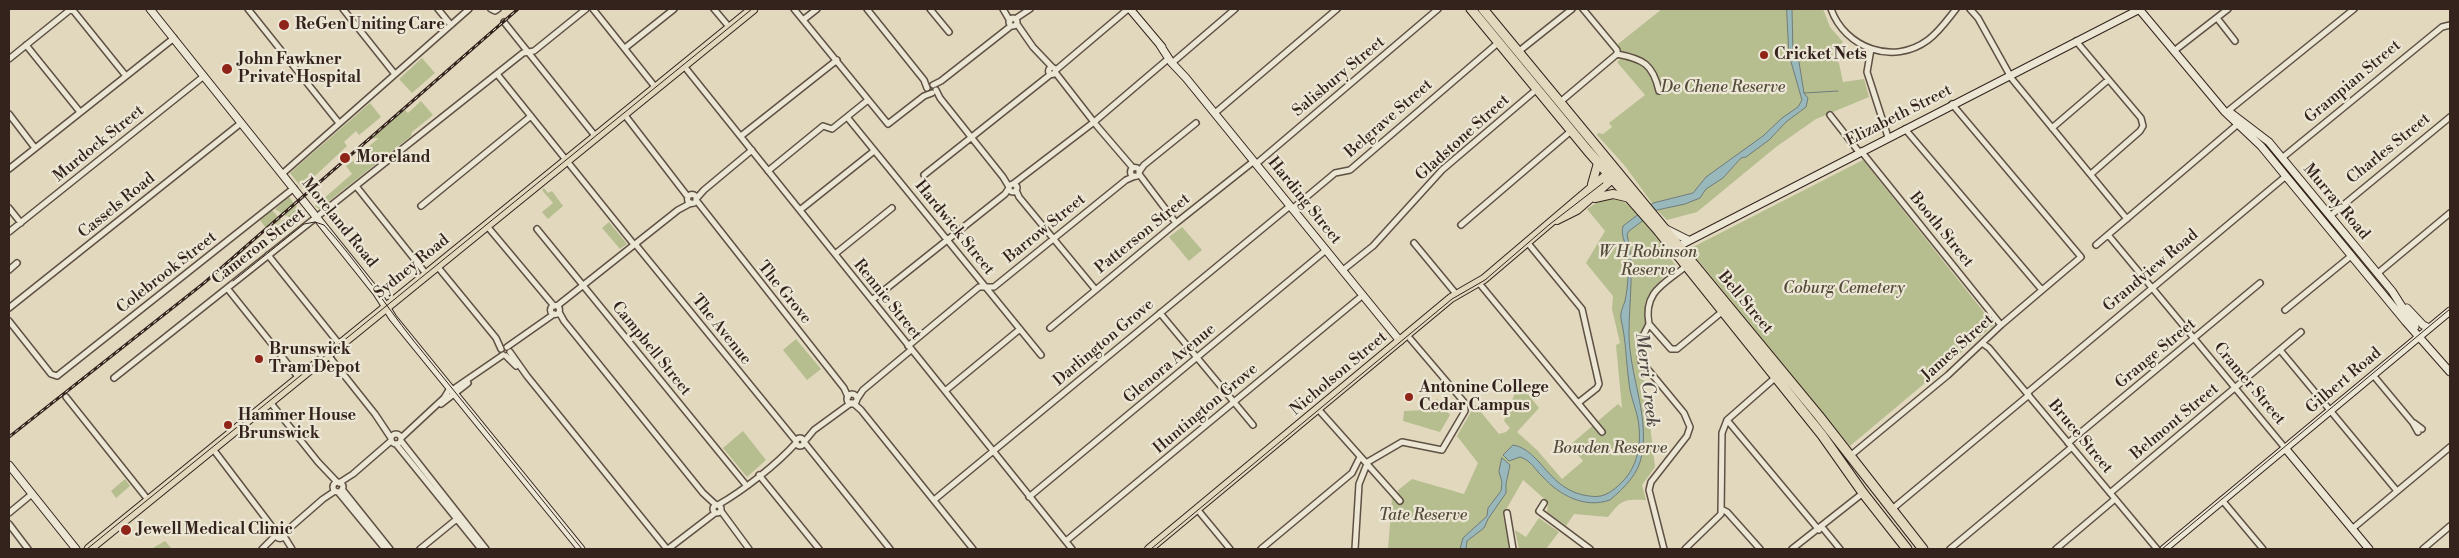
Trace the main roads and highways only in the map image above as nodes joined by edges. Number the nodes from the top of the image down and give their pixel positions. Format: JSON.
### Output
{"nodes":[{"id":1,"x":150,"y":9,"type":"edge"},
{"id":2,"x":753,"y":9,"type":"edge"},
{"id":3,"x":1471,"y":9,"type":"edge"},
{"id":4,"x":1483,"y":9,"type":"edge"},
{"id":5,"x":2139,"y":9,"type":"edge"},
{"id":6,"x":1133,"y":10,"type":"edge"},
{"id":7,"x":2217,"y":102,"type":"junction"},
{"id":8,"x":1591,"y":148,"type":"junction"},
{"id":9,"x":2282,"y":158,"type":"junction"},
{"id":10,"x":1598,"y":163,"type":"junction"},
{"id":11,"x":2276,"y":164,"type":"junction"},
{"id":12,"x":2292,"y":170,"type":"junction"},
{"id":13,"x":1614,"y":173,"type":"junction"},
{"id":14,"x":2286,"y":176,"type":"junction"},
{"id":15,"x":1590,"y":188,"type":"junction"},
{"id":16,"x":1591,"y":199,"type":"junction"},
{"id":17,"x":1636,"y":200,"type":"junction"},
{"id":18,"x":2330,"y":216,"type":"junction"},
{"id":19,"x":1652,"y":217,"type":"junction"},
{"id":20,"x":2323,"y":222,"type":"junction"},
{"id":21,"x":1548,"y":224,"type":"junction"},
{"id":22,"x":1666,"y":229,"type":"junction"},
{"id":23,"x":1688,"y":240,"type":"junction"},
{"id":24,"x":1675,"y":248,"type":"junction"},
{"id":25,"x":2358,"y":250,"type":"junction"},
{"id":26,"x":2351,"y":256,"type":"junction"},
{"id":27,"x":2378,"y":273,"type":"junction"},
{"id":28,"x":2370,"y":279,"type":"junction"},
{"id":29,"x":2392,"y":291,"type":"junction"},
{"id":30,"x":387,"y":307,"type":"junction"},
{"id":31,"x":1725,"y":310,"type":"junction"},
{"id":32,"x":2450,"y":311,"type":"edge"},
{"id":33,"x":2429,"y":328,"type":"junction"},
{"id":34,"x":2419,"y":335,"type":"junction"},
{"id":35,"x":1400,"y":341,"type":"junction"},
{"id":36,"x":2450,"y":372,"type":"edge"},
{"id":37,"x":1779,"y":375,"type":"junction"},
{"id":38,"x":2285,"y":448,"type":"junction"},
{"id":39,"x":9,"y":465,"type":"edge"},
{"id":40,"x":1861,"y":470,"type":"junction"},
{"id":41,"x":1854,"y":480,"type":"junction"},
{"id":42,"x":76,"y":549,"type":"edge"},
{"id":43,"x":89,"y":549,"type":"edge"},
{"id":44,"x":581,"y":549,"type":"edge"},
{"id":45,"x":1149,"y":549,"type":"edge"},
{"id":46,"x":1908,"y":549,"type":"edge"},
{"id":47,"x":1923,"y":549,"type":"edge"},
{"id":48,"x":2164,"y":549,"type":"edge"},
{"id":49,"x":2369,"y":549,"type":"edge"}],
"edges":[{"from":1,"to":30,"type":"main road","name":"Moreland Road"},
{"from":2,"to":30,"type":"highway","name":"Sydney Road"},
{"from":3,"to":8,"type":"highway","name":"Bell Street"},
{"from":4,"to":8,"type":"highway","name":"Bell Street"},
{"from":5,"to":7,"type":"main road","name":"Murray Road"},
{"from":5,"to":23,"type":"main road","name":"Elizabeth Street"},
{"from":6,"to":35,"type":"main road","name":"Harding Street"},
{"from":7,"to":9,"type":"main road","name":"Murray Road"},
{"from":7,"to":11,"type":"main road","name":"Murray Road"},
{"from":8,"to":10,"type":"highway","name":"Bell Street"},
{"from":8,"to":13,"type":"highway","name":"Bell Street"},
{"from":9,"to":11,"type":"main road","name":"Grampian Street"},
{"from":9,"to":12,"type":"main road","name":"Murray Road"},
{"from":10,"to":13,"type":"highway","name":"Bell Street"},
{"from":10,"to":15,"type":"main road"},
{"from":11,"to":14,"type":"main road","name":"Murray Road"},
{"from":12,"to":14,"type":"main road","name":"Grandview Road"},
{"from":12,"to":18,"type":"main road","name":"Murray Road"},
{"from":13,"to":15,"type":"main road","name":"Nicholson Street"},
{"from":13,"to":16,"type":"main road","name":"Nicholson Street"},
{"from":13,"to":17,"type":"highway","name":"Bell Street"},
{"from":14,"to":20,"type":"main road","name":"Murray Road"},
{"from":15,"to":21,"type":"main road","name":"Nicholson Street"},
{"from":16,"to":17,"type":"main road"},
{"from":16,"to":21,"type":"main road","name":"Nicholson Street"},
{"from":17,"to":19,"type":"highway","name":"Bell Street"},
{"from":18,"to":20,"type":"main road","name":"Charles Street"},
{"from":18,"to":25,"type":"main road","name":"Murray Road"},
{"from":19,"to":22,"type":"highway","name":"Bell Street"},
{"from":19,"to":24,"type":"highway","name":"Bell Street"},
{"from":20,"to":26,"type":"main road","name":"Murray Road"},
{"from":21,"to":35,"type":"main road","name":"Nicholson Street"},
{"from":22,"to":23,"type":"main road"},
{"from":22,"to":24,"type":"highway","name":"Bell Street"},
{"from":23,"to":24,"type":"main road","name":"Elizabeth Street"},
{"from":24,"to":31,"type":"highway","name":"Bell Street"},
{"from":24,"to":31,"type":"highway","name":"Bell Street"},
{"from":25,"to":26,"type":"main road"},
{"from":25,"to":27,"type":"main road","name":"Murray Road"},
{"from":26,"to":28,"type":"main road","name":"Murray Road"},
{"from":27,"to":28,"type":"main road"},
{"from":27,"to":29,"type":"main road","name":"Murray Road"},
{"from":28,"to":34,"type":"main road","name":"Murray Road"},
{"from":29,"to":33,"type":"main road"},
{"from":29,"to":34,"type":"main road","name":"Murray Road"},
{"from":30,"to":43,"type":"highway","name":"Sydney Road"},
{"from":30,"to":44,"type":"main road","name":"Moreland Road"},
{"from":31,"to":37,"type":"highway","name":"Bell Street"},
{"from":32,"to":33,"type":"main road","name":"Gilbert Road"},
{"from":33,"to":34,"type":"main road","name":"Gilbert Road"},
{"from":34,"to":36,"type":"main road","name":"Murray Road"},
{"from":34,"to":38,"type":"main road","name":"Gilbert Road"},
{"from":35,"to":45,"type":"main road","name":"Nicholson Street"},
{"from":37,"to":40,"type":"highway","name":"Bell Street"},
{"from":37,"to":41,"type":"highway","name":"Bell Street"},
{"from":38,"to":48,"type":"main road","name":"Gilbert Road"},
{"from":38,"to":49,"type":"main road","name":"Cramer Street"},
{"from":39,"to":42,"type":"main road"},
{"from":40,"to":41,"type":"highway"},
{"from":40,"to":47,"type":"highway","name":"Bell Street"},
{"from":41,"to":46,"type":"highway","name":"Bell Street"}]}
